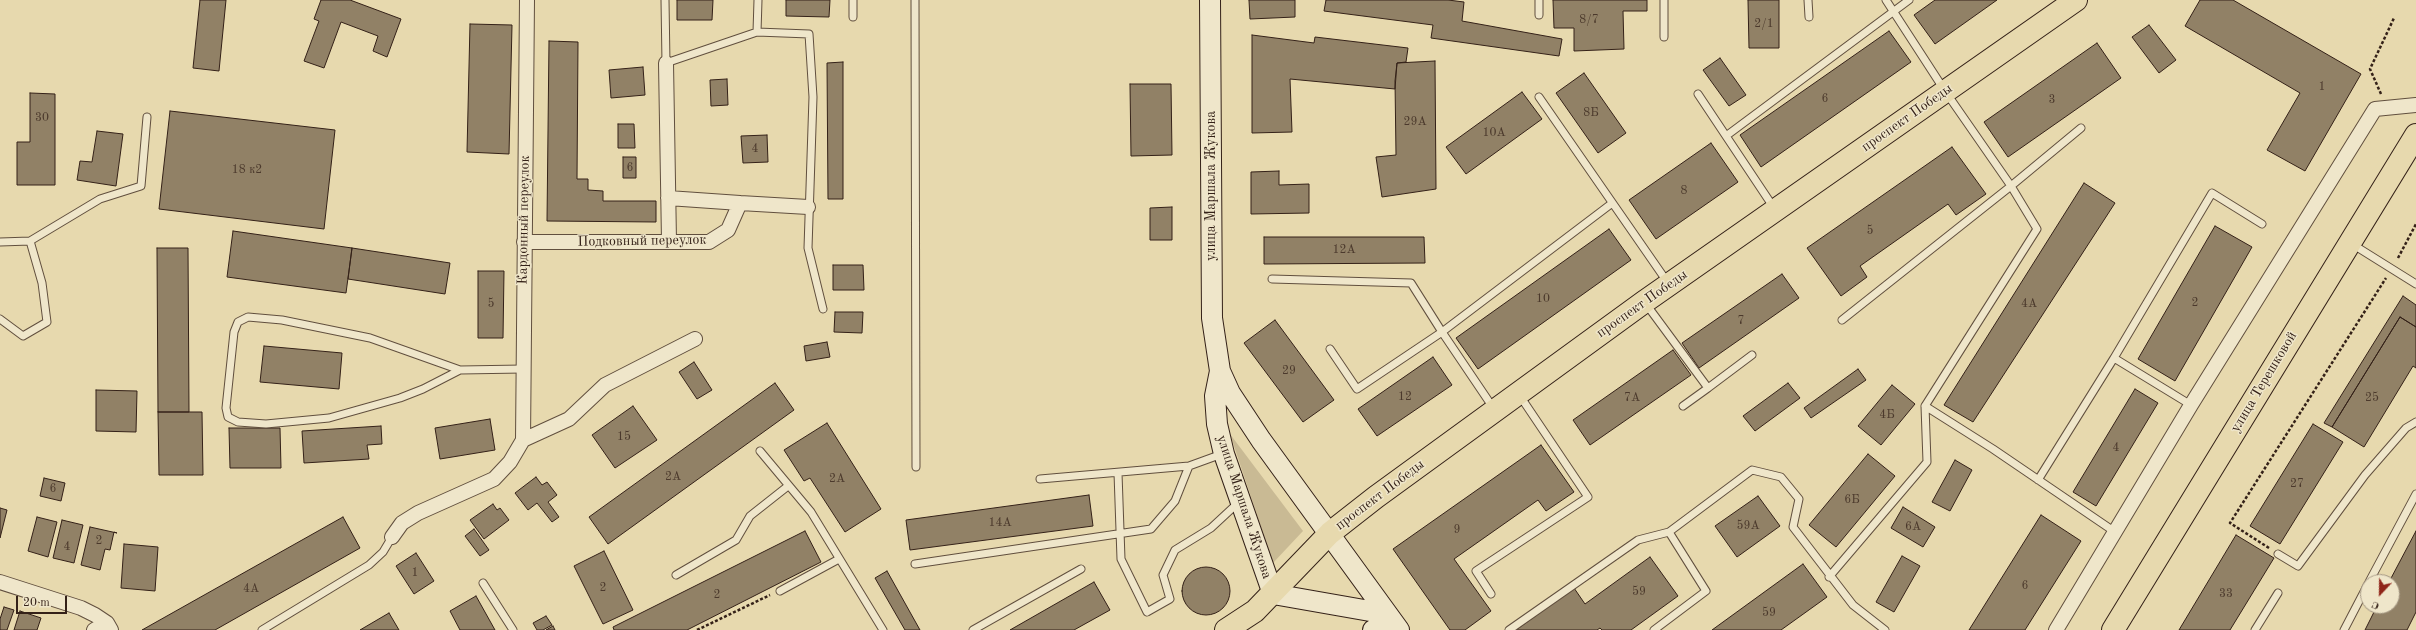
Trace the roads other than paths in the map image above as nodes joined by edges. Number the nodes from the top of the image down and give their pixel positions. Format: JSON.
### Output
{"nodes":[{"id":1,"x":527,"y":0,"type":"edge"},
{"id":2,"x":665,"y":0,"type":"edge"},
{"id":3,"x":758,"y":0,"type":"edge"},
{"id":4,"x":853,"y":0,"type":"edge"},
{"id":5,"x":915,"y":0,"type":"edge"},
{"id":6,"x":1210,"y":0,"type":"edge"},
{"id":7,"x":1539,"y":0,"type":"edge"},
{"id":8,"x":1664,"y":0,"type":"edge"},
{"id":9,"x":1808,"y":0,"type":"edge"},
{"id":10,"x":1886,"y":0,"type":"edge"},
{"id":11,"x":1909,"y":0,"type":"edge"},
{"id":12,"x":2076,"y":0,"type":"edge"},
{"id":13,"x":1894,"y":12,"type":"junction"},
{"id":14,"x":1539,"y":15,"type":"dead end"},
{"id":15,"x":853,"y":17,"type":"dead end"},
{"id":16,"x":1809,"y":17,"type":"dead end"},
{"id":17,"x":757,"y":32,"type":"junction"},
{"id":18,"x":1664,"y":37,"type":"dead end"},
{"id":19,"x":666,"y":63,"type":"junction"},
{"id":20,"x":1945,"y":91,"type":"junction"},
{"id":21,"x":1698,"y":94,"type":"dead end"},
{"id":22,"x":1539,"y":97,"type":"dead end"},
{"id":23,"x":2416,"y":105,"type":"edge"},
{"id":24,"x":147,"y":117,"type":"dead end"},
{"id":25,"x":2081,"y":128,"type":"dead end"},
{"id":26,"x":2416,"y":135,"type":"edge"},
{"id":27,"x":1726,"y":136,"type":"junction"},
{"id":28,"x":2011,"y":186,"type":"junction"},
{"id":29,"x":668,"y":198,"type":"junction"},
{"id":30,"x":740,"y":203,"type":"junction"},
{"id":31,"x":1611,"y":204,"type":"junction"},
{"id":32,"x":808,"y":207,"type":"junction"},
{"id":33,"x":1775,"y":210,"type":"junction"},
{"id":34,"x":2262,"y":224,"type":"dead end"},
{"id":35,"x":30,"y":241,"type":"junction"},
{"id":36,"x":668,"y":241,"type":"junction"},
{"id":37,"x":0,"y":242,"type":"edge"},
{"id":38,"x":524,"y":242,"type":"junction"},
{"id":39,"x":2349,"y":242,"type":"junction"},
{"id":40,"x":1272,"y":279,"type":"dead end"},
{"id":41,"x":2416,"y":284,"type":"edge"},
{"id":42,"x":1669,"y":285,"type":"junction"},
{"id":43,"x":1644,"y":302,"type":"junction"},
{"id":44,"x":823,"y":309,"type":"dead end"},
{"id":45,"x":0,"y":319,"type":"edge"},
{"id":46,"x":1842,"y":320,"type":"dead end"},
{"id":47,"x":1442,"y":332,"type":"junction"},
{"id":48,"x":695,"y":339,"type":"dead end"},
{"id":49,"x":1330,"y":349,"type":"dead end"},
{"id":50,"x":1752,"y":355,"type":"dead end"},
{"id":51,"x":2114,"y":358,"type":"junction"},
{"id":52,"x":523,"y":369,"type":"junction"},
{"id":53,"x":460,"y":370,"type":"junction"},
{"id":54,"x":1220,"y":371,"type":"junction"},
{"id":55,"x":1708,"y":388,"type":"junction"},
{"id":56,"x":1517,"y":393,"type":"junction"},
{"id":57,"x":2191,"y":405,"type":"junction"},
{"id":58,"x":1683,"y":406,"type":"dead end"},
{"id":59,"x":1925,"y":406,"type":"junction"},
{"id":60,"x":1495,"y":409,"type":"junction"},
{"id":61,"x":2416,"y":422,"type":"edge"},
{"id":62,"x":523,"y":440,"type":"junction"},
{"id":63,"x":760,"y":451,"type":"dead end"},
{"id":64,"x":1224,"y":454,"type":"junction"},
{"id":65,"x":1189,"y":466,"type":"junction"},
{"id":66,"x":916,"y":467,"type":"dead end"},
{"id":67,"x":1118,"y":473,"type":"junction"},
{"id":68,"x":1040,"y":479,"type":"dead end"},
{"id":69,"x":2038,"y":480,"type":"junction"},
{"id":70,"x":788,"y":486,"type":"junction"},
{"id":71,"x":2416,"y":494,"type":"edge"},
{"id":72,"x":1240,"y":501,"type":"junction"},
{"id":73,"x":1669,"y":532,"type":"junction"},
{"id":74,"x":2115,"y":532,"type":"junction"},
{"id":75,"x":1121,"y":533,"type":"junction"},
{"id":76,"x":1330,"y":533,"type":"junction"},
{"id":77,"x":392,"y":537,"type":"joint"},
{"id":78,"x":2278,"y":554,"type":"road end"},
{"id":79,"x":839,"y":559,"type":"junction"},
{"id":80,"x":915,"y":564,"type":"dead end"},
{"id":81,"x":1081,"y":569,"type":"dead end"},
{"id":82,"x":2374,"y":574,"type":"edge"},
{"id":83,"x":676,"y":575,"type":"dead end"},
{"id":84,"x":1829,"y":576,"type":"junction"},
{"id":85,"x":0,"y":582,"type":"edge"},
{"id":86,"x":483,"y":583,"type":"dead end"},
{"id":87,"x":780,"y":591,"type":"road end"},
{"id":88,"x":2278,"y":593,"type":"dead end"},
{"id":89,"x":1273,"y":594,"type":"junction"},
{"id":90,"x":1491,"y":594,"type":"dead end"},
{"id":91,"x":2360,"y":600,"type":"edge"},
{"id":92,"x":1383,"y":622,"type":"edge"},
{"id":93,"x":109,"y":626,"type":"edge"},
{"id":94,"x":94,"y":630,"type":"edge"},
{"id":95,"x":262,"y":630,"type":"edge"},
{"id":96,"x":513,"y":630,"type":"edge"},
{"id":97,"x":883,"y":630,"type":"edge"},
{"id":98,"x":973,"y":630,"type":"edge"},
{"id":99,"x":1226,"y":630,"type":"edge"},
{"id":100,"x":1374,"y":630,"type":"edge"},
{"id":101,"x":1399,"y":630,"type":"edge"},
{"id":102,"x":1509,"y":630,"type":"edge"},
{"id":103,"x":1654,"y":630,"type":"edge"},
{"id":104,"x":1885,"y":630,"type":"edge"},
{"id":105,"x":2056,"y":630,"type":"edge"},
{"id":106,"x":2113,"y":630,"type":"edge"},
{"id":107,"x":2255,"y":630,"type":"edge"},
{"id":108,"x":2344,"y":630,"type":"edge"}],
"edges":[{"from":1,"to":38,"type":"street","name":"Кардонный переулок"},
{"from":2,"to":19,"type":"lane"},
{"from":3,"to":17,"type":"lane"},
{"from":4,"to":15,"type":"lane"},
{"from":5,"to":66,"type":"lane"},
{"from":6,"to":54,"type":"main road","name":"улица Маршала Жукова"},
{"from":7,"to":14,"type":"lane"},
{"from":8,"to":18,"type":"lane"},
{"from":9,"to":16,"type":"lane"},
{"from":10,"to":13,"type":"lane"},
{"from":11,"to":13,"type":"lane"},
{"from":12,"to":20,"type":"main road","name":"проспект Победы"},
{"from":13,"to":20,"type":"lane"},
{"from":13,"to":27,"type":"lane"},
{"from":17,"to":19,"type":"lane"},
{"from":17,"to":32,"type":"lane"},
{"from":19,"to":29,"type":"street"},
{"from":20,"to":28,"type":"lane"},
{"from":20,"to":33,"type":"main road","name":"проспект Победы"},
{"from":21,"to":27,"type":"lane"},
{"from":22,"to":31,"type":"lane"},
{"from":23,"to":57,"type":"street"},
{"from":24,"to":35,"type":"lane"},
{"from":25,"to":28,"type":"lane"},
{"from":26,"to":39,"type":"main road","name":"улица Терешковой"},
{"from":27,"to":33,"type":"lane"},
{"from":28,"to":46,"type":"lane"},
{"from":28,"to":59,"type":"lane"},
{"from":29,"to":30,"type":"street"},
{"from":29,"to":36,"type":"street"},
{"from":30,"to":32,"type":"street"},
{"from":30,"to":36,"type":"street","name":"Подковный переулок"},
{"from":31,"to":42,"type":"lane"},
{"from":31,"to":47,"type":"lane"},
{"from":32,"to":44,"type":"lane"},
{"from":33,"to":42,"type":"main road","name":"проспект Победы"},
{"from":34,"to":51,"type":"lane"},
{"from":35,"to":37,"type":"lane"},
{"from":35,"to":45,"type":"lane"},
{"from":36,"to":38,"type":"street","name":"Подковный переулок"},
{"from":38,"to":52,"type":"street","name":"Кардонный переулок"},
{"from":39,"to":41,"type":"lane"},
{"from":39,"to":106,"type":"main road","name":"улица Терешковой"},
{"from":40,"to":47,"type":"lane"},
{"from":42,"to":43,"type":"main road","name":"проспект Победы"},
{"from":43,"to":55,"type":"lane"},
{"from":43,"to":56,"type":"main road","name":"проспект Победы"},
{"from":47,"to":49,"type":"lane"},
{"from":47,"to":60,"type":"lane"},
{"from":48,"to":62,"type":"street"},
{"from":50,"to":55,"type":"lane"},
{"from":51,"to":57,"type":"lane"},
{"from":51,"to":69,"type":"lane"},
{"from":52,"to":53,"type":"lane"},
{"from":52,"to":62,"type":"street","name":"Кардонный переулок"},
{"from":53,"to":53,"type":"lane"},
{"from":54,"to":64,"type":"main road","name":"улица Маршала Жукова"},
{"from":54,"to":76,"type":"main road","name":"улица Маршала Жукова"},
{"from":55,"to":58,"type":"lane"},
{"from":56,"to":60,"type":"main road","name":"проспект Победы"},
{"from":56,"to":90,"type":"lane"},
{"from":57,"to":74,"type":"street"},
{"from":59,"to":69,"type":"lane"},
{"from":59,"to":84,"type":"lane"},
{"from":60,"to":76,"type":"main road","name":"проспект Победы"},
{"from":61,"to":78,"type":"lane"},
{"from":62,"to":77,"type":"street"},
{"from":63,"to":70,"type":"lane"},
{"from":64,"to":65,"type":"lane"},
{"from":64,"to":72,"type":"main road","name":"улица Маршала Жукова"},
{"from":65,"to":67,"type":"lane"},
{"from":65,"to":75,"type":"lane"},
{"from":67,"to":68,"type":"lane"},
{"from":67,"to":75,"type":"lane"},
{"from":69,"to":74,"type":"lane"},
{"from":70,"to":79,"type":"lane"},
{"from":70,"to":83,"type":"lane"},
{"from":71,"to":82,"type":"lane"},
{"from":72,"to":75,"type":"lane"},
{"from":72,"to":89,"type":"main road","name":"улица Маршала Жукова"},
{"from":73,"to":84,"type":"lane"},
{"from":73,"to":102,"type":"lane"},
{"from":73,"to":103,"type":"lane"},
{"from":74,"to":105,"type":"street"},
{"from":75,"to":80,"type":"lane"},
{"from":76,"to":89,"type":"main road","name":"проспект Победы"},
{"from":76,"to":92,"type":"main road","name":"улица Маршала Жукова"},
{"from":77,"to":95,"type":"lane"},
{"from":79,"to":87,"type":"lane"},
{"from":79,"to":97,"type":"lane"},
{"from":81,"to":98,"type":"lane"},
{"from":84,"to":104,"type":"lane"},
{"from":85,"to":93,"type":"street"},
{"from":86,"to":96,"type":"lane"},
{"from":88,"to":107,"type":"lane"},
{"from":89,"to":92,"type":"main road"},
{"from":89,"to":99,"type":"main road","name":"проспект Победы"},
{"from":91,"to":108,"type":"lane"},
{"from":92,"to":100,"type":"main road"},
{"from":92,"to":101,"type":"main road","name":"улица Маршала Жукова"},
{"from":93,"to":94,"type":"street"}]}
